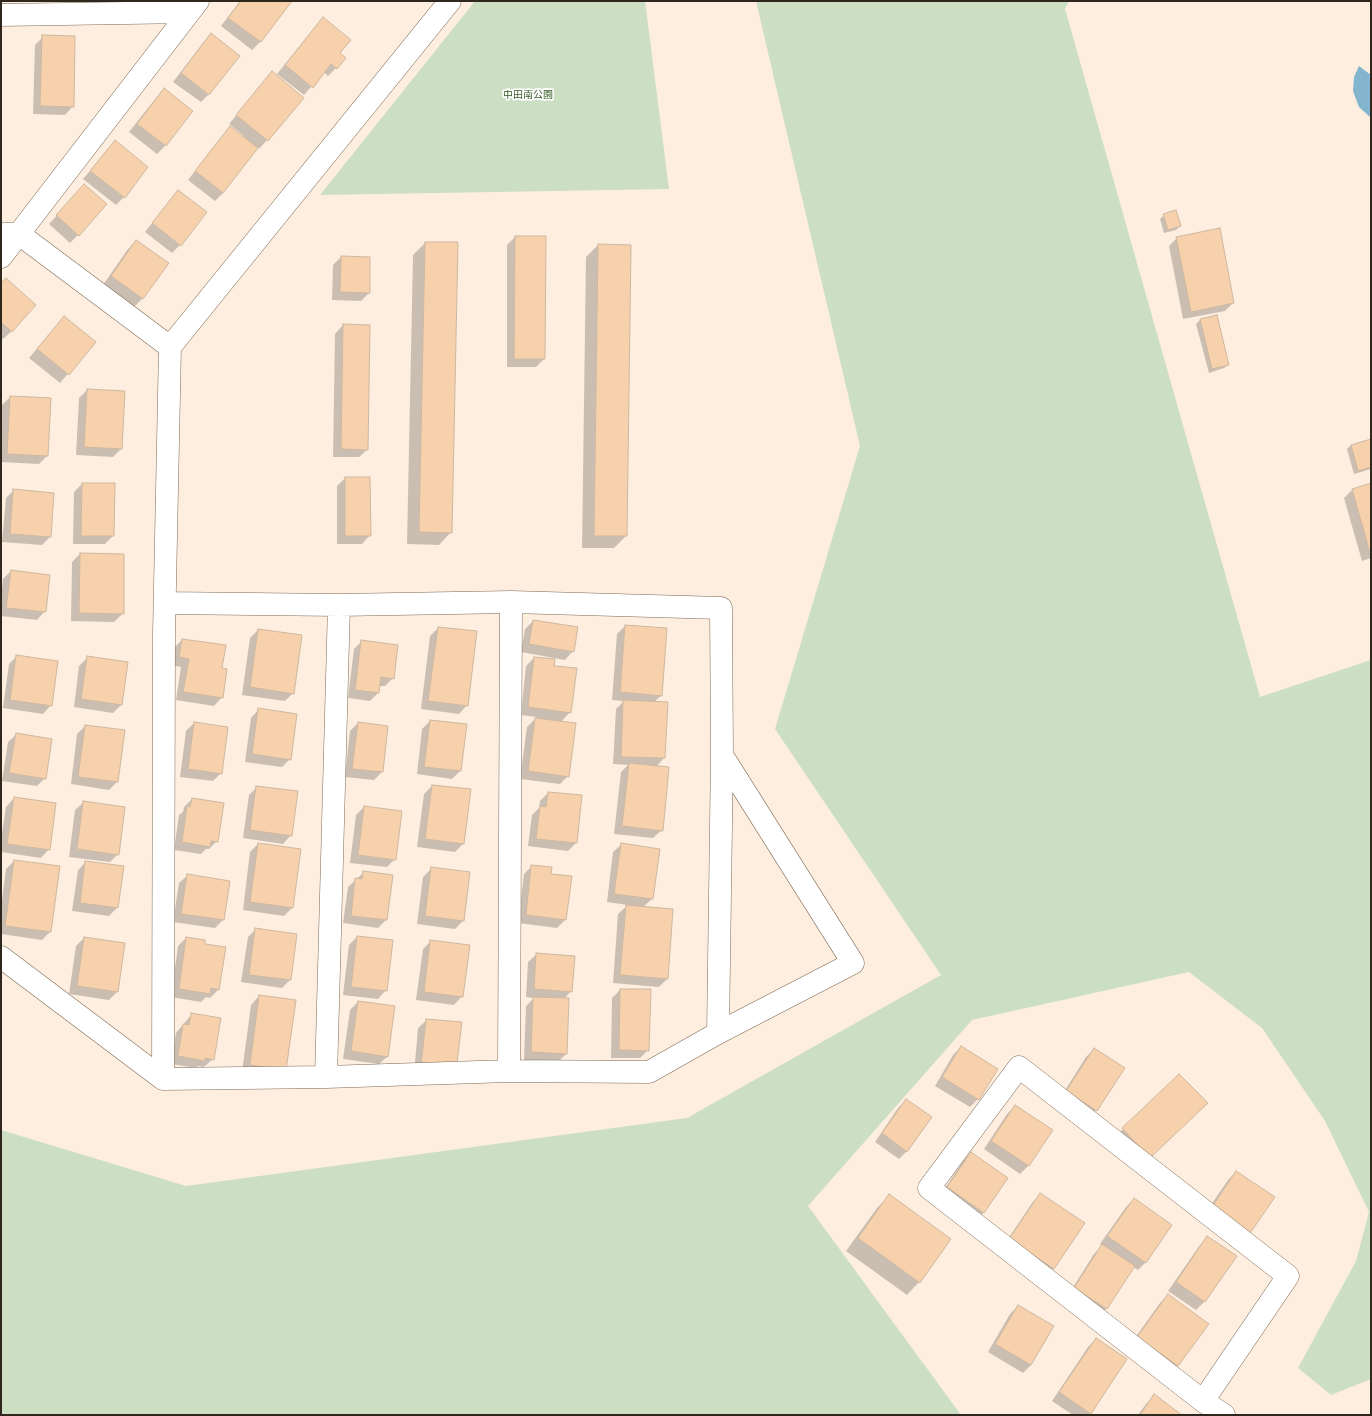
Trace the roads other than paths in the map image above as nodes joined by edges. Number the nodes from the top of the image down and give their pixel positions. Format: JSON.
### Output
{"nodes":[{"id":1,"x":450,"y":1,"type":"edge"},
{"id":2,"x":194,"y":7,"type":"edge"},
{"id":3,"x":1,"y":15,"type":"edge"},
{"id":4,"x":10,"y":234,"type":"edge"},
{"id":5,"x":1,"y":257,"type":"edge"},
{"id":6,"x":170,"y":348,"type":"junction"},
{"id":7,"x":511,"y":602,"type":"junction"},
{"id":8,"x":165,"y":603,"type":"junction"},
{"id":9,"x":339,"y":605,"type":"junction"},
{"id":10,"x":722,"y":755,"type":"junction"},
{"id":11,"x":1,"y":957,"type":"edge"},
{"id":12,"x":718,"y":1033,"type":"junction"},
{"id":13,"x":509,"y":1071,"type":"junction"},
{"id":14,"x":326,"y":1077,"type":"junction"},
{"id":15,"x":163,"y":1079,"type":"junction"},
{"id":16,"x":1203,"y":1401,"type":"junction"},
{"id":17,"x":1224,"y":1415,"type":"edge"}],
"edges":[{"from":1,"to":6,"type":"street"},
{"from":2,"to":3,"type":"street"},
{"from":2,"to":4,"type":"street"},
{"from":4,"to":5,"type":"street"},
{"from":4,"to":6,"type":"street"},
{"from":6,"to":8,"type":"street"},
{"from":7,"to":9,"type":"street"},
{"from":7,"to":10,"type":"street"},
{"from":7,"to":13,"type":"street"},
{"from":8,"to":9,"type":"street"},
{"from":8,"to":15,"type":"street"},
{"from":9,"to":14,"type":"street"},
{"from":10,"to":12,"type":"street"},
{"from":10,"to":12,"type":"street"},
{"from":11,"to":15,"type":"street"},
{"from":12,"to":13,"type":"street"},
{"from":13,"to":14,"type":"street"},
{"from":14,"to":15,"type":"street"},
{"from":16,"to":16,"type":"street"},
{"from":16,"to":17,"type":"street"}]}
